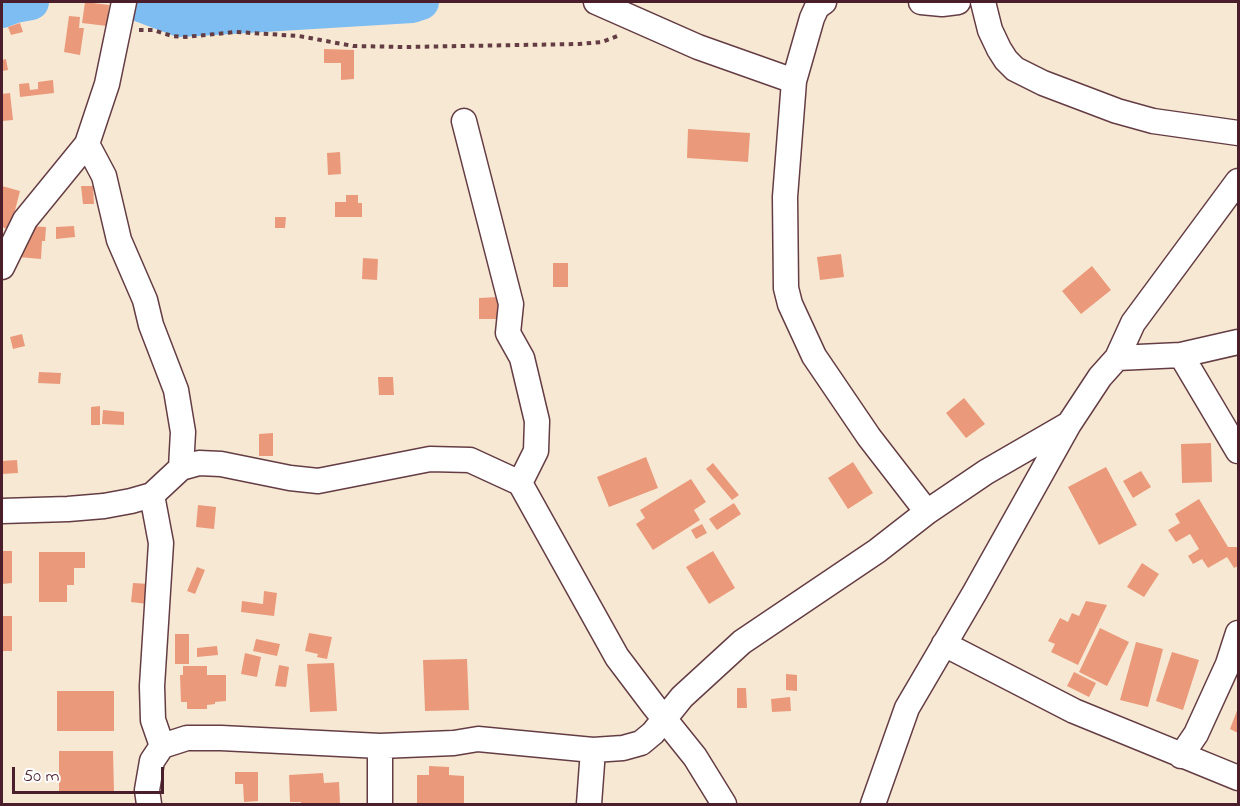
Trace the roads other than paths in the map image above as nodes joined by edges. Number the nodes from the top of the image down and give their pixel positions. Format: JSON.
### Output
{"nodes":[{"id":1,"x":124,"y":2,"type":"edge"},
{"id":2,"x":596,"y":2,"type":"edge"},
{"id":3,"x":824,"y":2,"type":"edge"},
{"id":4,"x":921,"y":2,"type":"edge"},
{"id":5,"x":958,"y":2,"type":"edge"},
{"id":6,"x":983,"y":2,"type":"edge"},
{"id":7,"x":794,"y":81,"type":"junction"},
{"id":8,"x":464,"y":121,"type":"dead end"},
{"id":9,"x":1239,"y":133,"type":"edge"},
{"id":10,"x":87,"y":144,"type":"junction"},
{"id":11,"x":1239,"y":181,"type":"edge"},
{"id":12,"x":2,"y":267,"type":"edge"},
{"id":13,"x":1239,"y":342,"type":"edge"},
{"id":14,"x":1181,"y":355,"type":"junction"},
{"id":15,"x":1117,"y":358,"type":"junction"},
{"id":16,"x":1069,"y":423,"type":"junction"},
{"id":17,"x":1239,"y":451,"type":"edge"},
{"id":18,"x":181,"y":468,"type":"junction"},
{"id":19,"x":520,"y":483,"type":"junction"},
{"id":20,"x":152,"y":495,"type":"junction"},
{"id":21,"x":2,"y":511,"type":"edge"},
{"id":22,"x":927,"y":512,"type":"junction"},
{"id":23,"x":1239,"y":633,"type":"edge"},
{"id":24,"x":944,"y":644,"type":"junction"},
{"id":25,"x":664,"y":719,"type":"junction"},
{"id":26,"x":162,"y":746,"type":"junction"},
{"id":27,"x":380,"y":746,"type":"junction"},
{"id":28,"x":593,"y":750,"type":"junction"},
{"id":29,"x":1181,"y":756,"type":"junction"},
{"id":30,"x":1239,"y":778,"type":"edge"},
{"id":31,"x":149,"y":804,"type":"edge"},
{"id":32,"x":380,"y":804,"type":"edge"},
{"id":33,"x":589,"y":804,"type":"edge"},
{"id":34,"x":724,"y":804,"type":"edge"},
{"id":35,"x":873,"y":804,"type":"edge"}],
"edges":[{"from":1,"to":10,"type":"street"},
{"from":2,"to":7,"type":"street"},
{"from":3,"to":7,"type":"street"},
{"from":4,"to":5,"type":"street"},
{"from":6,"to":9,"type":"street"},
{"from":7,"to":22,"type":"street"},
{"from":8,"to":19,"type":"street"},
{"from":10,"to":12,"type":"street"},
{"from":10,"to":18,"type":"street"},
{"from":11,"to":15,"type":"street"},
{"from":13,"to":14,"type":"street"},
{"from":14,"to":15,"type":"street"},
{"from":14,"to":17,"type":"street"},
{"from":15,"to":16,"type":"street"},
{"from":16,"to":22,"type":"street"},
{"from":16,"to":24,"type":"street"},
{"from":18,"to":19,"type":"street"},
{"from":18,"to":20,"type":"street"},
{"from":19,"to":25,"type":"street"},
{"from":20,"to":21,"type":"street"},
{"from":20,"to":26,"type":"street"},
{"from":22,"to":25,"type":"street"},
{"from":23,"to":29,"type":"street"},
{"from":24,"to":29,"type":"street"},
{"from":24,"to":35,"type":"street"},
{"from":25,"to":28,"type":"street"},
{"from":25,"to":34,"type":"street"},
{"from":26,"to":27,"type":"street"},
{"from":26,"to":31,"type":"street"},
{"from":27,"to":28,"type":"street"},
{"from":27,"to":32,"type":"street"},
{"from":28,"to":33,"type":"street"},
{"from":29,"to":30,"type":"street"}]}
